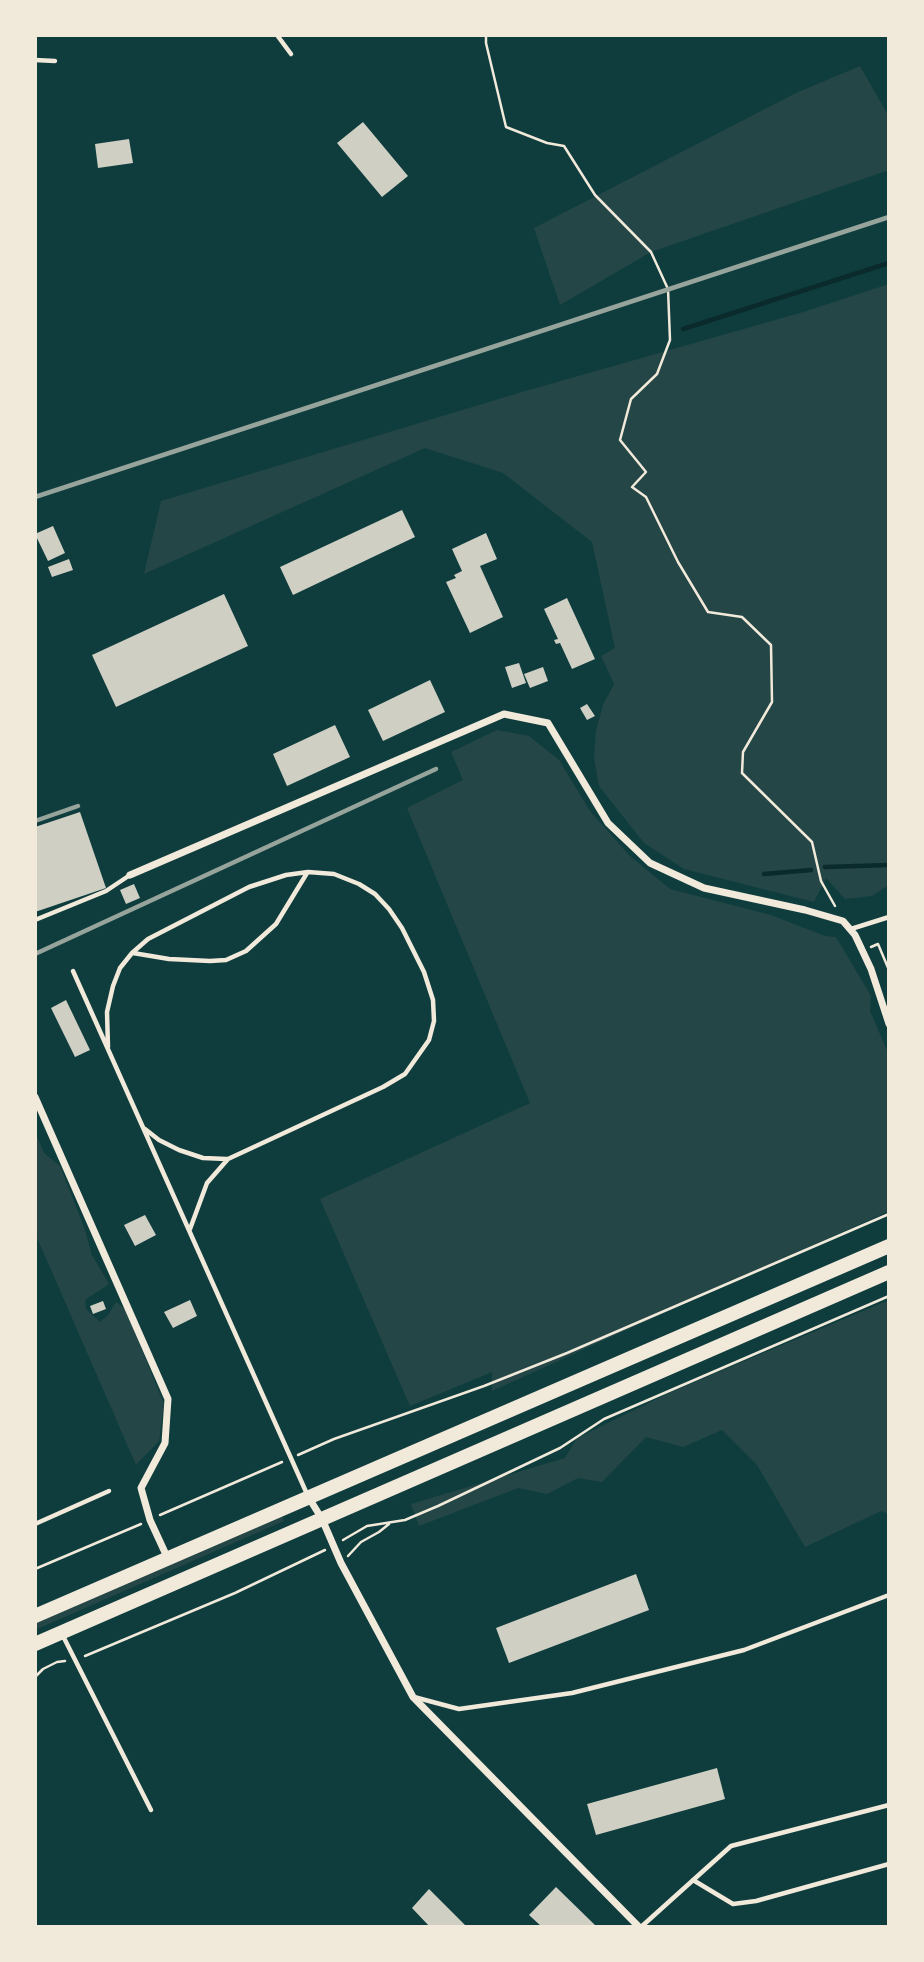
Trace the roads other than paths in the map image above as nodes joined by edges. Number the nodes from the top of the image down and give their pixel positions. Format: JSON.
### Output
{"nodes":[{"id":1,"x":277,"y":35,"type":"edge"},
{"id":2,"x":291,"y":54,"type":"dead end"},
{"id":3,"x":35,"y":60,"type":"edge"},
{"id":4,"x":55,"y":61,"type":"dead end"},
{"id":5,"x":308,"y":872,"type":"junction"},
{"id":6,"x":130,"y":875,"type":"joint"},
{"id":7,"x":889,"y":918,"type":"edge"},
{"id":8,"x":35,"y":920,"type":"edge"},
{"id":9,"x":850,"y":930,"type":"junction"},
{"id":10,"x":132,"y":953,"type":"junction"},
{"id":11,"x":73,"y":971,"type":"dead end"},
{"id":12,"x":889,"y":1024,"type":"edge"},
{"id":13,"x":108,"y":1047,"type":"junction"},
{"id":14,"x":35,"y":1097,"type":"edge"},
{"id":15,"x":145,"y":1128,"type":"junction"},
{"id":16,"x":228,"y":1159,"type":"junction"},
{"id":17,"x":190,"y":1229,"type":"junction"},
{"id":18,"x":889,"y":1246,"type":"edge"},
{"id":19,"x":889,"y":1272,"type":"edge"},
{"id":20,"x":889,"y":1280,"type":"edge"},
{"id":21,"x":849,"y":1290,"type":"junction"},
{"id":22,"x":108,"y":1491,"type":"dead end"},
{"id":23,"x":309,"y":1498,"type":"junction"},
{"id":24,"x":322,"y":1519,"type":"junction"},
{"id":25,"x":35,"y":1524,"type":"edge"},
{"id":26,"x":169,"y":1559,"type":"junction"},
{"id":27,"x":889,"y":1595,"type":"edge"},
{"id":28,"x":35,"y":1616,"type":"edge"},
{"id":29,"x":62,"y":1633,"type":"junction"},
{"id":30,"x":35,"y":1644,"type":"edge"},
{"id":31,"x":413,"y":1697,"type":"junction"},
{"id":32,"x":889,"y":1805,"type":"edge"},
{"id":33,"x":151,"y":1810,"type":"dead end"},
{"id":34,"x":889,"y":1864,"type":"edge"},
{"id":35,"x":693,"y":1880,"type":"junction"},
{"id":36,"x":640,"y":1927,"type":"edge"}],
"edges":[{"from":1,"to":2,"type":"lane"},
{"from":3,"to":4,"type":"lane"},
{"from":5,"to":10,"type":"lane"},
{"from":5,"to":10,"type":"lane"},
{"from":5,"to":16,"type":"lane"},
{"from":6,"to":8,"type":"lane"},
{"from":6,"to":9,"type":"street"},
{"from":7,"to":9,"type":"lane"},
{"from":9,"to":12,"type":"street"},
{"from":10,"to":13,"type":"lane"},
{"from":11,"to":13,"type":"lane"},
{"from":13,"to":15,"type":"lane"},
{"from":14,"to":26,"type":"street"},
{"from":15,"to":16,"type":"lane"},
{"from":15,"to":17,"type":"lane"},
{"from":16,"to":17,"type":"lane"},
{"from":17,"to":23,"type":"lane"},
{"from":18,"to":23,"type":"highway"},
{"from":19,"to":21,"type":"highway"},
{"from":20,"to":21,"type":"lane"},
{"from":21,"to":24,"type":"highway"},
{"from":22,"to":25,"type":"lane"},
{"from":23,"to":24,"type":"street"},
{"from":23,"to":26,"type":"highway"},
{"from":24,"to":29,"type":"highway"},
{"from":24,"to":31,"type":"street"},
{"from":26,"to":28,"type":"highway"},
{"from":27,"to":31,"type":"lane"},
{"from":29,"to":30,"type":"highway"},
{"from":29,"to":33,"type":"lane"},
{"from":31,"to":36,"type":"street"},
{"from":32,"to":35,"type":"lane"},
{"from":34,"to":35,"type":"lane"},
{"from":35,"to":36,"type":"lane"}]}
